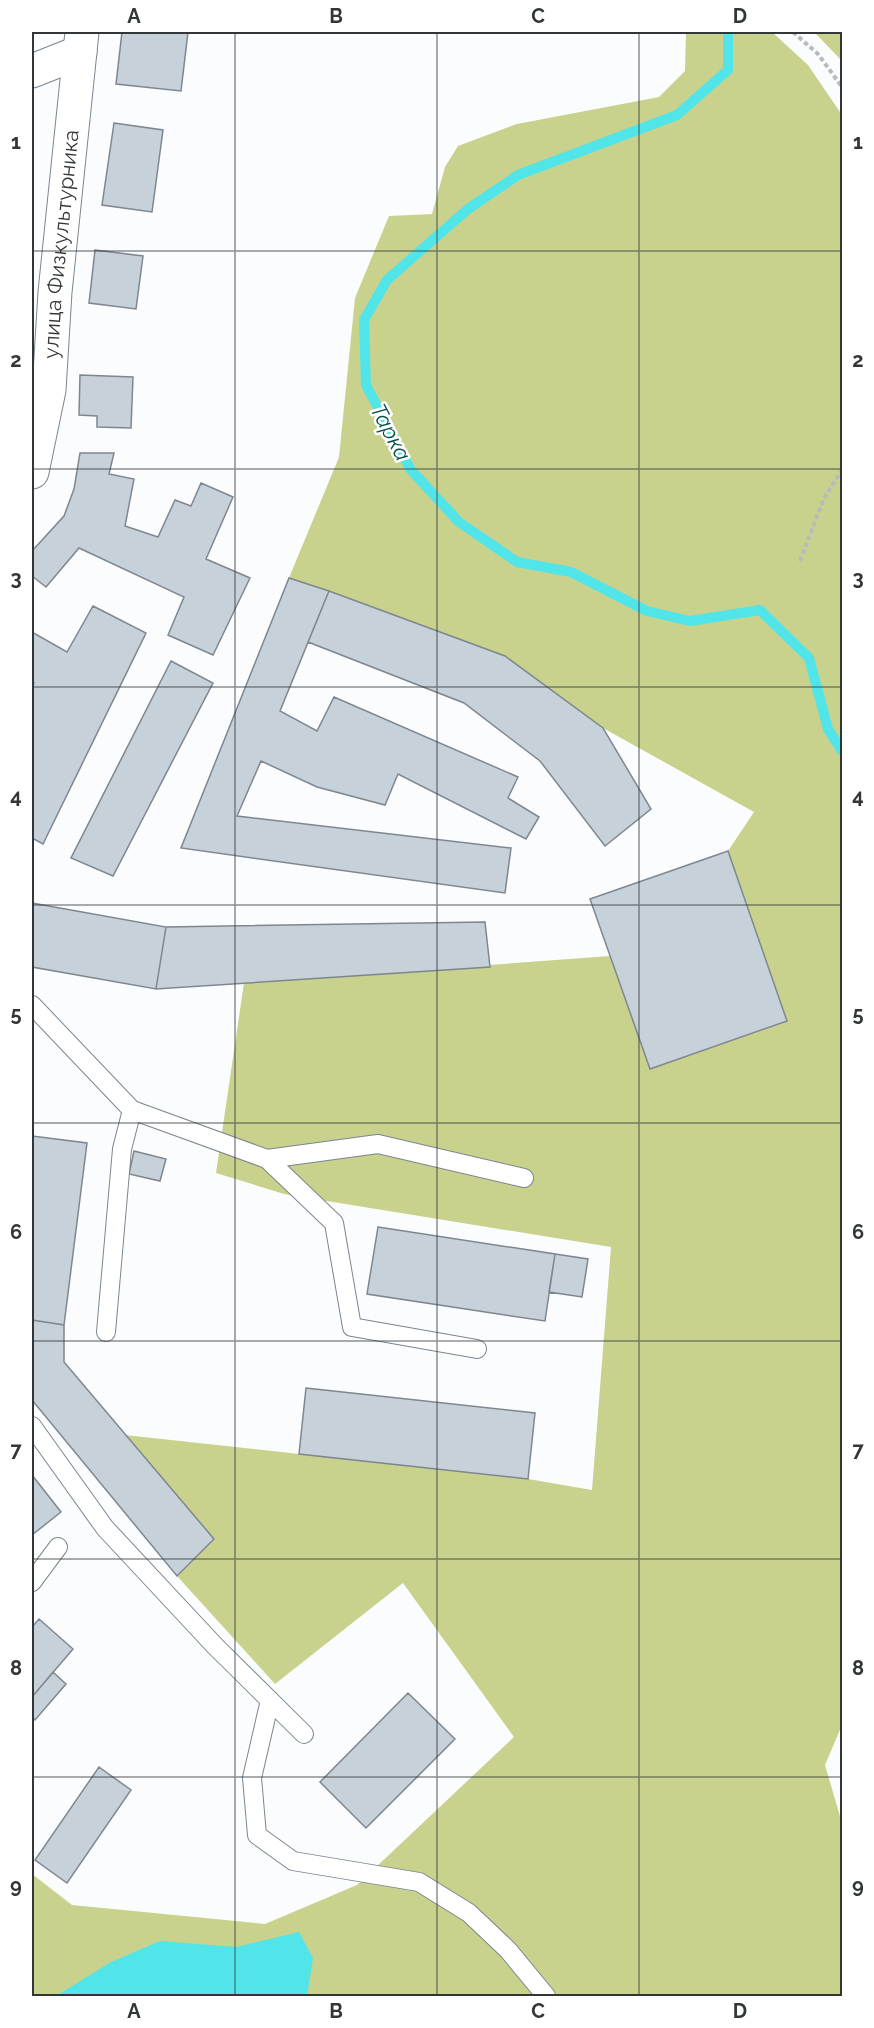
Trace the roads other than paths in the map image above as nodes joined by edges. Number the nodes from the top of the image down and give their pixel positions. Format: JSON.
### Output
{"nodes":[{"id":1,"x":81,"y":42,"type":"edge"},
{"id":2,"x":32,"y":71,"type":"edge"},
{"id":3,"x":32,"y":472,"type":"edge"},
{"id":4,"x":32,"y":1005,"type":"edge"},
{"id":5,"x":132,"y":1110,"type":"junction"},
{"id":6,"x":267,"y":1159,"type":"junction"},
{"id":7,"x":524,"y":1178,"type":"dead end"},
{"id":8,"x":106,"y":1332,"type":"dead end"},
{"id":9,"x":477,"y":1349,"type":"dead end"},
{"id":10,"x":32,"y":1426,"type":"edge"},
{"id":11,"x":58,"y":1547,"type":"dead end"},
{"id":12,"x":32,"y":1582,"type":"edge"},
{"id":13,"x":270,"y":1700,"type":"junction"},
{"id":14,"x":304,"y":1734,"type":"dead end"},
{"id":15,"x":546,"y":1996,"type":"edge"}],
"edges":[{"from":1,"to":2,"type":"street"},
{"from":1,"to":3,"type":"street","name":"улица Физкультурника"},
{"from":4,"to":5,"type":"lane"},
{"from":5,"to":6,"type":"lane"},
{"from":5,"to":8,"type":"lane"},
{"from":6,"to":7,"type":"lane"},
{"from":6,"to":9,"type":"lane"},
{"from":10,"to":13,"type":"lane"},
{"from":11,"to":12,"type":"lane"},
{"from":13,"to":14,"type":"lane"},
{"from":13,"to":15,"type":"lane"}]}
